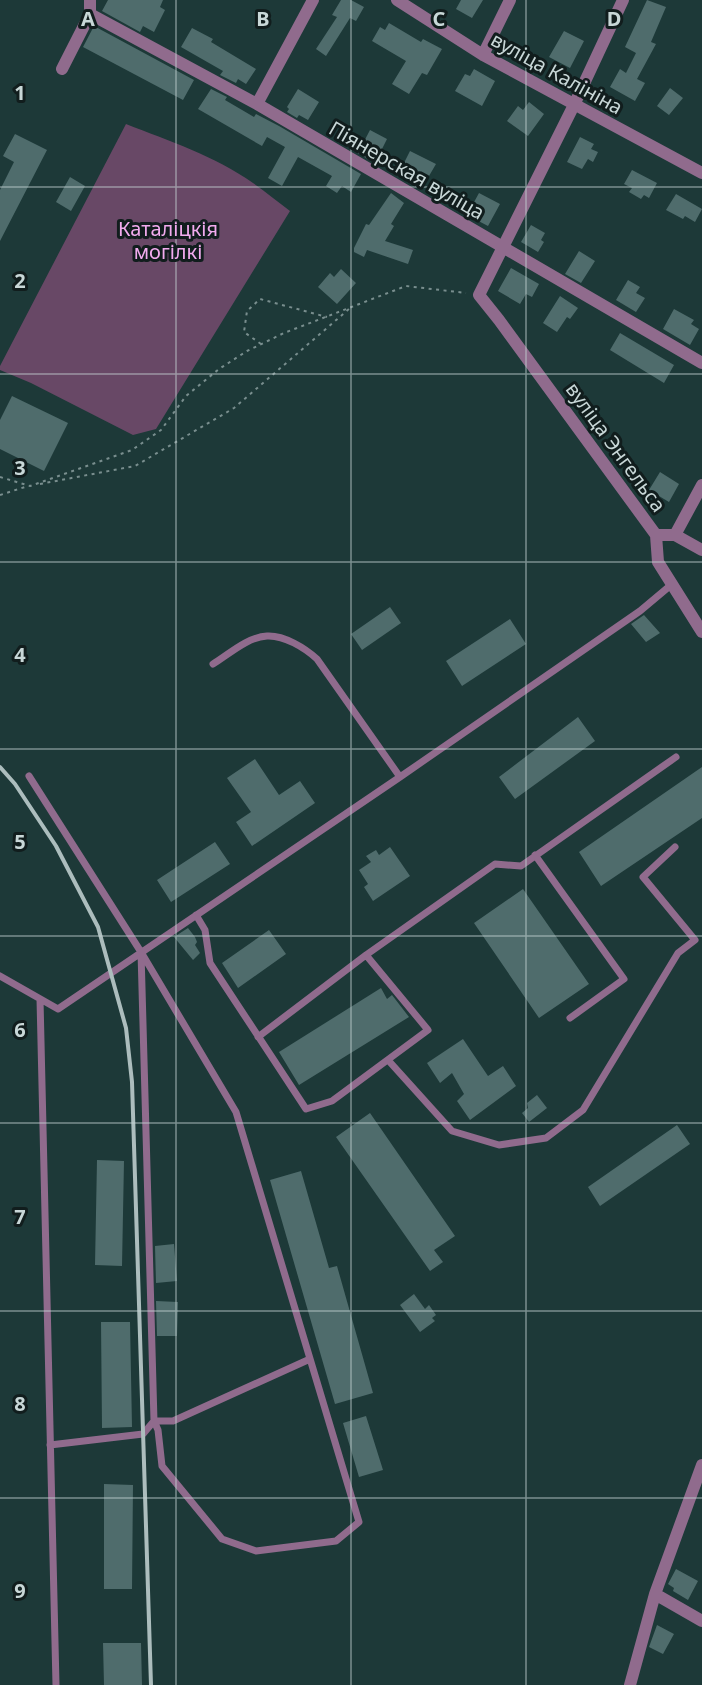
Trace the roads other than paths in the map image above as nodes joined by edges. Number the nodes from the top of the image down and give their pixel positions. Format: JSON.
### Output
{"nodes":[{"id":1,"x":90,"y":0,"type":"edge"},
{"id":2,"x":313,"y":0,"type":"edge"},
{"id":3,"x":397,"y":0,"type":"edge"},
{"id":4,"x":510,"y":0,"type":"edge"},
{"id":5,"x":623,"y":0,"type":"edge"},
{"id":6,"x":90,"y":14,"type":"junction"},
{"id":7,"x":483,"y":55,"type":"junction"},
{"id":8,"x":62,"y":69,"type":"dead end"},
{"id":9,"x":257,"y":104,"type":"junction"},
{"id":10,"x":574,"y":105,"type":"junction"},
{"id":11,"x":702,"y":173,"type":"edge"},
{"id":12,"x":502,"y":248,"type":"junction"},
{"id":13,"x":702,"y":363,"type":"edge"},
{"id":14,"x":702,"y":485,"type":"edge"},
{"id":15,"x":656,"y":535,"type":"junction"},
{"id":16,"x":675,"y":535,"type":"junction"},
{"id":17,"x":702,"y":550,"type":"edge"},
{"id":18,"x":671,"y":585,"type":"junction"},
{"id":19,"x":702,"y":632,"type":"edge"},
{"id":20,"x":213,"y":664,"type":"dead end"},
{"id":21,"x":676,"y":757,"type":"dead end"},
{"id":22,"x":29,"y":776,"type":"dead end"},
{"id":23,"x":400,"y":777,"type":"junction"},
{"id":24,"x":675,"y":847,"type":"dead end"},
{"id":25,"x":535,"y":855,"type":"junction"},
{"id":26,"x":196,"y":915,"type":"junction"},
{"id":27,"x":141,"y":952,"type":"junction"},
{"id":28,"x":366,"y":955,"type":"junction"},
{"id":29,"x":0,"y":976,"type":"edge"},
{"id":30,"x":40,"y":999,"type":"junction"},
{"id":31,"x":570,"y":1018,"type":"dead end"},
{"id":32,"x":258,"y":1037,"type":"junction"},
{"id":33,"x":388,"y":1060,"type":"junction"},
{"id":34,"x":310,"y":1359,"type":"junction"},
{"id":35,"x":154,"y":1421,"type":"junction"},
{"id":36,"x":50,"y":1445,"type":"junction"},
{"id":37,"x":701,"y":1469,"type":"edge"},
{"id":38,"x":655,"y":1594,"type":"junction"},
{"id":39,"x":702,"y":1621,"type":"edge"},
{"id":40,"x":56,"y":1685,"type":"edge"},
{"id":41,"x":630,"y":1685,"type":"edge"}],
"edges":[{"from":1,"to":6,"type":"street"},
{"from":2,"to":9,"type":"street"},
{"from":3,"to":7,"type":"street","name":"вуліца Калініна"},
{"from":4,"to":7,"type":"street"},
{"from":5,"to":10,"type":"street"},
{"from":6,"to":8,"type":"street"},
{"from":6,"to":9,"type":"street","name":"Піянерская вуліца"},
{"from":7,"to":10,"type":"street","name":"вуліца Калініна"},
{"from":9,"to":12,"type":"street","name":"Піянерская вуліца"},
{"from":10,"to":11,"type":"street","name":"вуліца Калініна"},
{"from":10,"to":12,"type":"street"},
{"from":12,"to":13,"type":"street","name":"Піянерская вуліца"},
{"from":12,"to":15,"type":"street","name":"вуліца Энгельса"},
{"from":14,"to":16,"type":"street"},
{"from":15,"to":16,"type":"street"},
{"from":15,"to":18,"type":"street","name":"вуліца Энгельса"},
{"from":16,"to":17,"type":"street"},
{"from":18,"to":19,"type":"street","name":"вуліца Энгельса"},
{"from":18,"to":23,"type":"lane"},
{"from":20,"to":23,"type":"lane"},
{"from":21,"to":25,"type":"lane"},
{"from":22,"to":27,"type":"lane"},
{"from":23,"to":26,"type":"lane"},
{"from":24,"to":33,"type":"lane"},
{"from":25,"to":28,"type":"lane"},
{"from":25,"to":31,"type":"lane"},
{"from":26,"to":27,"type":"lane"},
{"from":26,"to":32,"type":"lane"},
{"from":27,"to":30,"type":"lane"},
{"from":27,"to":34,"type":"lane"},
{"from":27,"to":35,"type":"lane"},
{"from":28,"to":32,"type":"lane"},
{"from":28,"to":33,"type":"lane"},
{"from":29,"to":30,"type":"lane"},
{"from":30,"to":36,"type":"lane"},
{"from":32,"to":33,"type":"lane"},
{"from":34,"to":35,"type":"lane"},
{"from":34,"to":35,"type":"lane"},
{"from":35,"to":36,"type":"lane"},
{"from":36,"to":40,"type":"lane"},
{"from":37,"to":38,"type":"street"},
{"from":38,"to":39,"type":"street"},
{"from":38,"to":41,"type":"street"}]}
